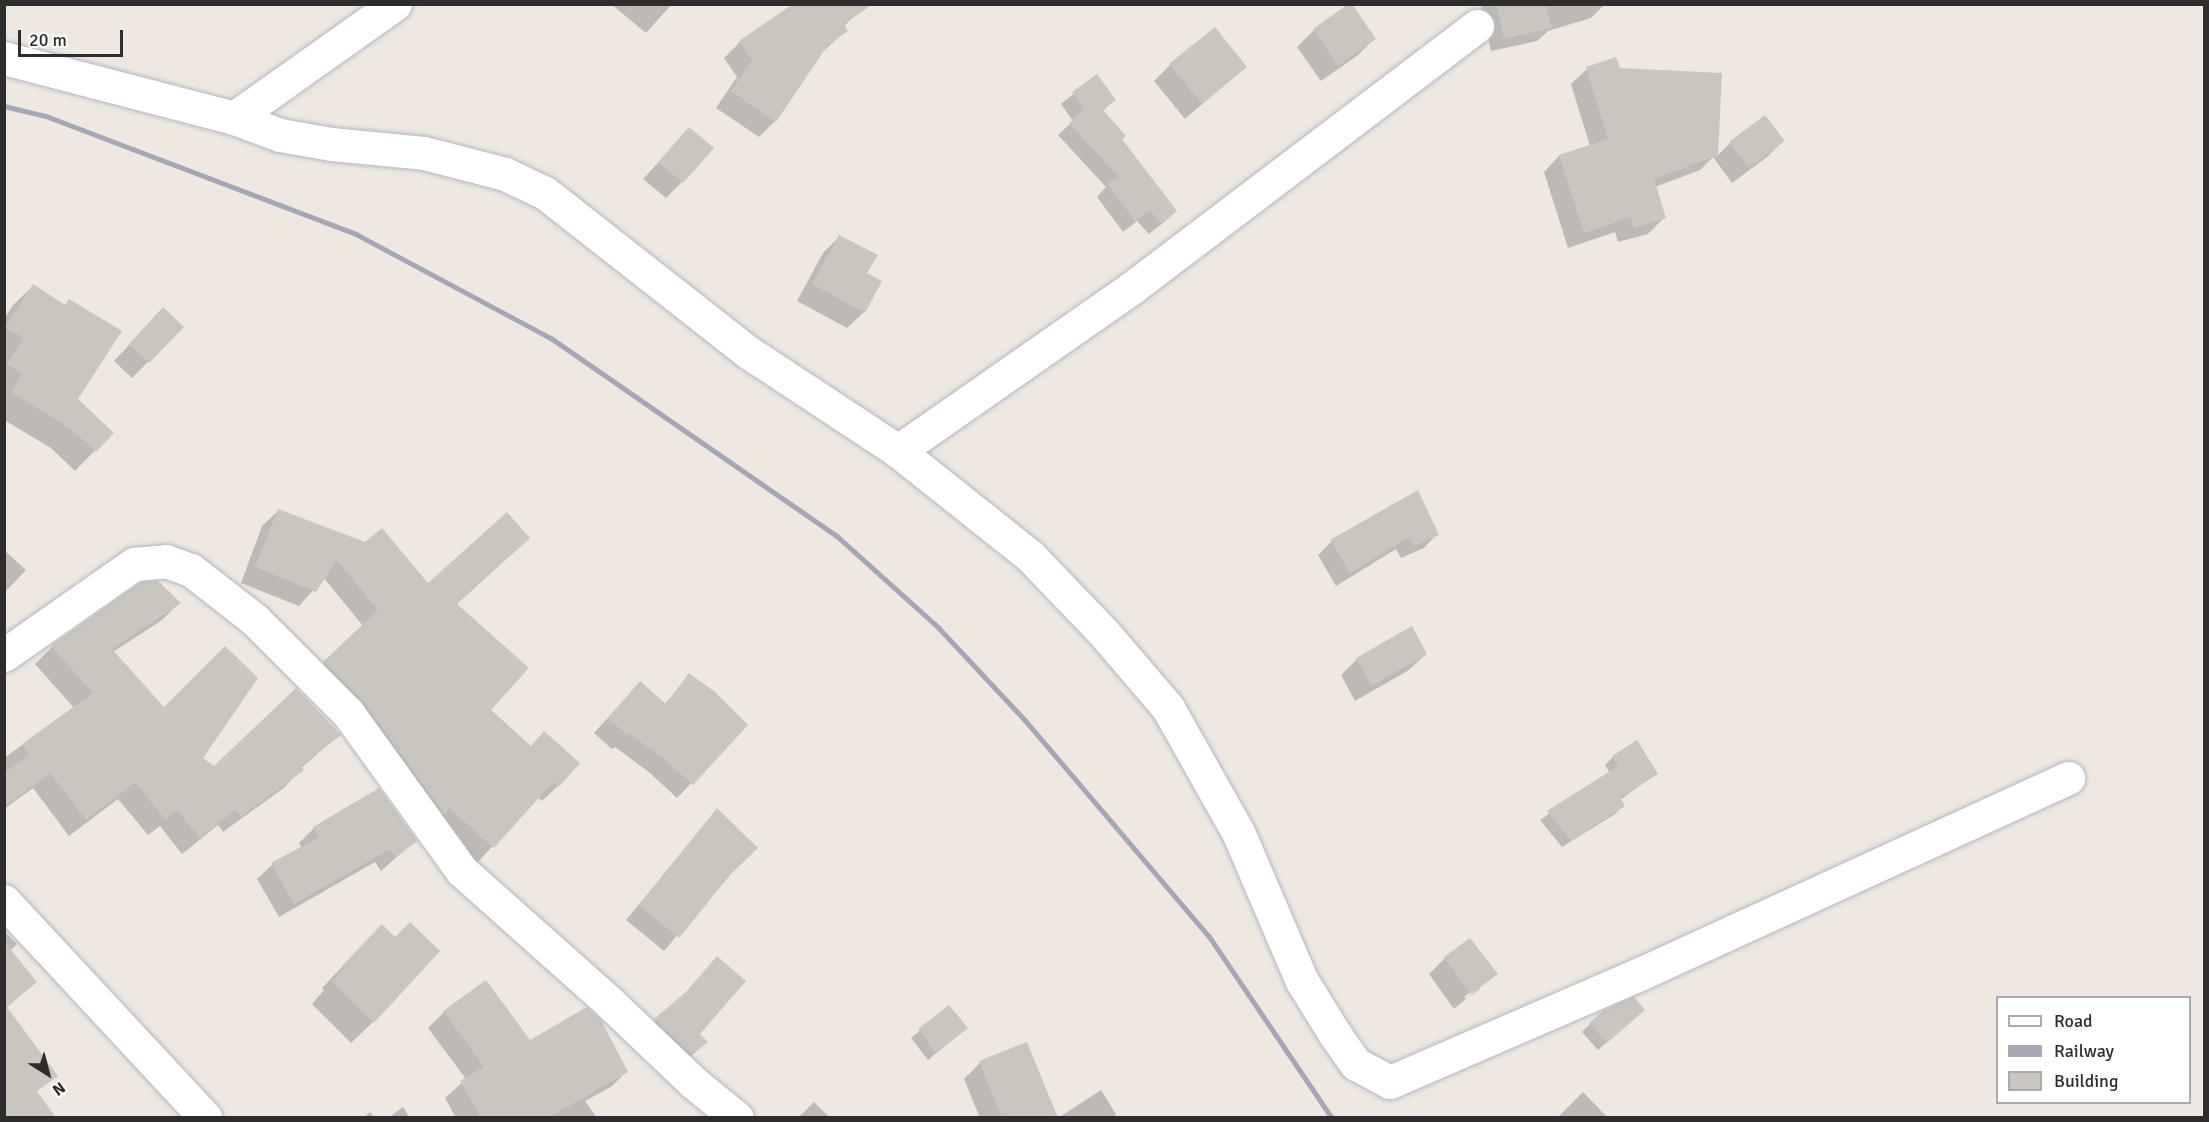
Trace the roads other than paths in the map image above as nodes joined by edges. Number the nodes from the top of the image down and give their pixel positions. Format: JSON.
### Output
{"nodes":[{"id":1,"x":395,"y":4,"type":"edge"},
{"id":2,"x":1478,"y":26,"type":"dead end"},
{"id":3,"x":4,"y":58,"type":"edge"},
{"id":4,"x":234,"y":118,"type":"junction"},
{"id":5,"x":898,"y":451,"type":"junction"},
{"id":6,"x":4,"y":655,"type":"edge"},
{"id":7,"x":2068,"y":777,"type":"dead end"},
{"id":8,"x":4,"y":901,"type":"edge"},
{"id":9,"x":206,"y":1118,"type":"edge"},
{"id":10,"x":737,"y":1118,"type":"edge"}],
"edges":[{"from":1,"to":4,"type":"street"},
{"from":2,"to":5,"type":"street"},
{"from":3,"to":4,"type":"street"},
{"from":4,"to":5,"type":"street"},
{"from":5,"to":7,"type":"street"},
{"from":6,"to":10,"type":"street"},
{"from":8,"to":9,"type":"street"}]}
